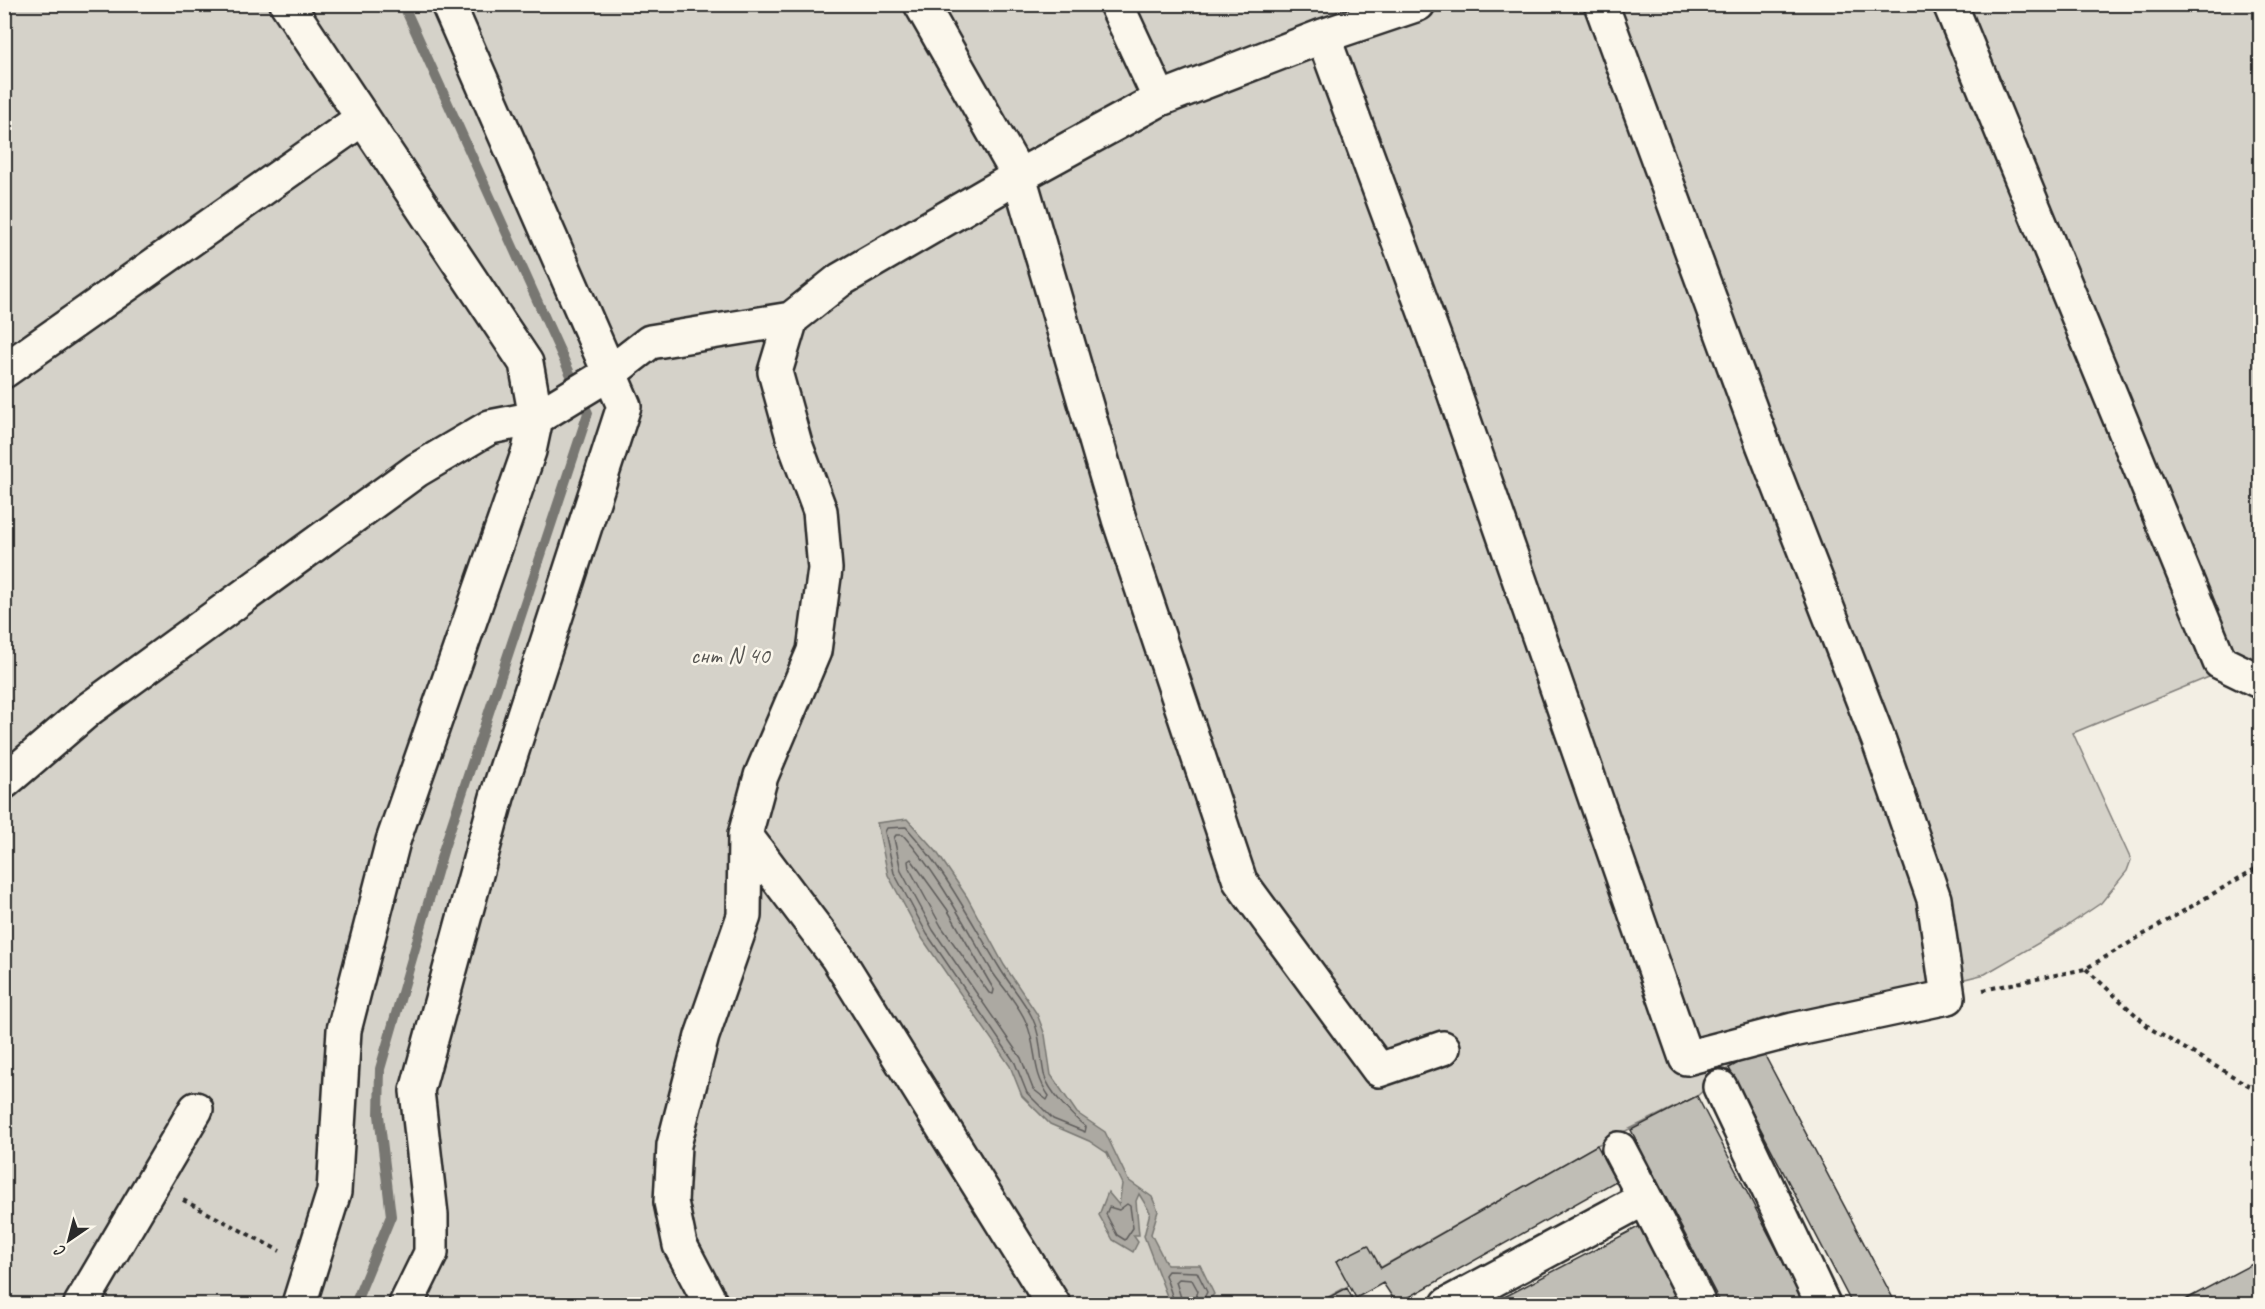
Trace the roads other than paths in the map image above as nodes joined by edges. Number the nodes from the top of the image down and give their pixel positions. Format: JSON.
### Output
{"nodes":[{"id":1,"x":287,"y":4,"type":"edge"},
{"id":2,"x":448,"y":4,"type":"edge"},
{"id":3,"x":921,"y":4,"type":"edge"},
{"id":4,"x":1116,"y":4,"type":"edge"},
{"id":5,"x":1418,"y":4,"type":"edge"},
{"id":6,"x":1602,"y":4,"type":"edge"},
{"id":7,"x":1950,"y":4,"type":"edge"},
{"id":8,"x":1323,"y":36,"type":"junction"},
{"id":9,"x":1160,"y":99,"type":"junction"},
{"id":10,"x":363,"y":118,"type":"junction"},
{"id":11,"x":1019,"y":176,"type":"junction"},
{"id":12,"x":791,"y":319,"type":"junction"},
{"id":13,"x":4,"y":371,"type":"edge"},
{"id":14,"x":610,"y":373,"type":"junction"},
{"id":15,"x":536,"y":418,"type":"junction"},
{"id":16,"x":2260,"y":678,"type":"edge"},
{"id":17,"x":4,"y":782,"type":"edge"},
{"id":18,"x":745,"y":835,"type":"junction"},
{"id":19,"x":1443,"y":1048,"type":"dead end"},
{"id":20,"x":1720,"y":1087,"type":"dead end"},
{"id":21,"x":196,"y":1109,"type":"dead end"},
{"id":22,"x":1619,"y":1149,"type":"dead end"},
{"id":23,"x":1645,"y":1198,"type":"junction"},
{"id":24,"x":1695,"y":1303,"type":"edge"},
{"id":25,"x":81,"y":1305,"type":"edge"},
{"id":26,"x":299,"y":1305,"type":"edge"},
{"id":27,"x":406,"y":1305,"type":"edge"},
{"id":28,"x":711,"y":1305,"type":"edge"},
{"id":29,"x":1053,"y":1305,"type":"edge"},
{"id":30,"x":1448,"y":1305,"type":"edge"},
{"id":31,"x":1823,"y":1305,"type":"edge"}],
"edges":[{"from":1,"to":10,"type":"lane"},
{"from":2,"to":14,"type":"lane"},
{"from":3,"to":11,"type":"lane"},
{"from":4,"to":9,"type":"lane"},
{"from":5,"to":8,"type":"lane"},
{"from":6,"to":8,"type":"lane"},
{"from":7,"to":16,"type":"lane"},
{"from":8,"to":9,"type":"lane"},
{"from":9,"to":11,"type":"lane"},
{"from":10,"to":13,"type":"lane"},
{"from":10,"to":15,"type":"lane"},
{"from":11,"to":12,"type":"lane"},
{"from":11,"to":19,"type":"lane"},
{"from":12,"to":14,"type":"lane"},
{"from":12,"to":18,"type":"lane"},
{"from":14,"to":15,"type":"lane"},
{"from":14,"to":27,"type":"lane"},
{"from":15,"to":17,"type":"lane"},
{"from":15,"to":26,"type":"lane"},
{"from":18,"to":28,"type":"lane"},
{"from":18,"to":29,"type":"lane"},
{"from":20,"to":31,"type":"lane"},
{"from":21,"to":25,"type":"lane"},
{"from":22,"to":23,"type":"lane"},
{"from":23,"to":24,"type":"lane"},
{"from":23,"to":30,"type":"lane"}]}
